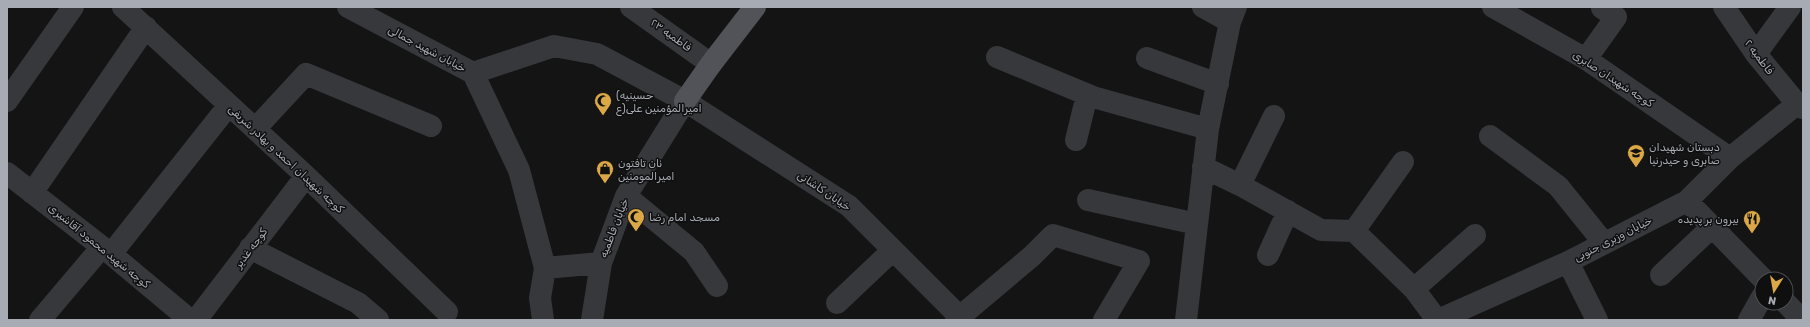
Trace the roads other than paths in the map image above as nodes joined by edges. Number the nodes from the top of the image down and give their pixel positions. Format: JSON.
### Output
{"nodes":[{"id":1,"x":74,"y":7,"type":"edge"},
{"id":2,"x":348,"y":7,"type":"edge"},
{"id":3,"x":631,"y":7,"type":"edge"},
{"id":4,"x":755,"y":7,"type":"edge"},
{"id":5,"x":1203,"y":7,"type":"edge"},
{"id":6,"x":1493,"y":7,"type":"edge"},
{"id":7,"x":1603,"y":7,"type":"edge"},
{"id":8,"x":1724,"y":7,"type":"edge"},
{"id":9,"x":1790,"y":7,"type":"edge"},
{"id":10,"x":136,"y":14,"type":"edge"},
{"id":11,"x":1233,"y":14,"type":"edge"},
{"id":12,"x":1756,"y":54,"type":"junction"},
{"id":13,"x":997,"y":57,"type":"dead end"},
{"id":14,"x":1147,"y":58,"type":"dead end"},
{"id":15,"x":1586,"y":59,"type":"junction"},
{"id":16,"x":710,"y":64,"type":"junction"},
{"id":17,"x":473,"y":73,"type":"junction"},
{"id":18,"x":1218,"y":84,"type":"junction"},
{"id":19,"x":1087,"y":95,"type":"junction"},
{"id":20,"x":7,"y":101,"type":"edge"},
{"id":21,"x":685,"y":101,"type":"junction"},
{"id":22,"x":229,"y":105,"type":"junction"},
{"id":23,"x":1800,"y":106,"type":"edge"},
{"id":24,"x":1274,"y":116,"type":"dead end"},
{"id":25,"x":431,"y":126,"type":"dead end"},
{"id":26,"x":255,"y":129,"type":"junction"},
{"id":27,"x":1208,"y":129,"type":"junction"},
{"id":28,"x":1490,"y":136,"type":"dead end"},
{"id":29,"x":1076,"y":140,"type":"dead end"},
{"id":30,"x":1730,"y":158,"type":"junction"},
{"id":31,"x":1403,"y":162,"type":"dead end"},
{"id":32,"x":1203,"y":167,"type":"junction"},
{"id":33,"x":7,"y":173,"type":"edge"},
{"id":34,"x":306,"y":176,"type":"junction"},
{"id":35,"x":1240,"y":185,"type":"junction"},
{"id":36,"x":32,"y":193,"type":"junction"},
{"id":37,"x":626,"y":196,"type":"junction"},
{"id":38,"x":1088,"y":200,"type":"dead end"},
{"id":39,"x":1687,"y":201,"type":"junction"},
{"id":40,"x":1288,"y":211,"type":"junction"},
{"id":41,"x":1197,"y":224,"type":"junction"},
{"id":42,"x":1712,"y":227,"type":"junction"},
{"id":43,"x":1354,"y":231,"type":"junction"},
{"id":44,"x":1475,"y":235,"type":"dead end"},
{"id":45,"x":1604,"y":243,"type":"junction"},
{"id":46,"x":250,"y":248,"type":"junction"},
{"id":47,"x":893,"y":250,"type":"junction"},
{"id":48,"x":106,"y":251,"type":"junction"},
{"id":49,"x":1268,"y":255,"type":"dead end"},
{"id":50,"x":1568,"y":262,"type":"junction"},
{"id":51,"x":601,"y":263,"type":"junction"},
{"id":52,"x":545,"y":268,"type":"junction"},
{"id":53,"x":1754,"y":271,"type":"edge"},
{"id":54,"x":1661,"y":275,"type":"dead end"},
{"id":55,"x":717,"y":286,"type":"dead end"},
{"id":56,"x":1414,"y":289,"type":"junction"},
{"id":57,"x":837,"y":303,"type":"dead end"},
{"id":58,"x":1754,"y":311,"type":"edge"},
{"id":59,"x":1793,"y":311,"type":"edge"},
{"id":60,"x":447,"y":312,"type":"dead end"},
{"id":61,"x":960,"y":319,"type":"edge"},
{"id":62,"x":40,"y":320,"type":"edge"},
{"id":63,"x":190,"y":320,"type":"edge"},
{"id":64,"x":196,"y":320,"type":"edge"},
{"id":65,"x":378,"y":320,"type":"edge"},
{"id":66,"x":543,"y":320,"type":"edge"},
{"id":67,"x":592,"y":320,"type":"edge"},
{"id":68,"x":1104,"y":320,"type":"edge"},
{"id":69,"x":1186,"y":320,"type":"edge"},
{"id":70,"x":1438,"y":320,"type":"edge"},
{"id":71,"x":1597,"y":320,"type":"edge"},
{"id":72,"x":1749,"y":320,"type":"edge"},
{"id":73,"x":1801,"y":320,"type":"edge"}],
"edges":[{"from":1,"to":20,"type":"street"},
{"from":2,"to":17,"type":"street","name":"خیابان شهید جمالی"},
{"from":3,"to":16,"type":"street","name":"فاطمیه ۲۳"},
{"from":4,"to":16,"type":"main road","name":"خیابان فاطمیه"},
{"from":5,"to":11,"type":"street"},
{"from":6,"to":15,"type":"street","name":"کوچه شهیدان صابری"},
{"from":7,"to":15,"type":"street"},
{"from":8,"to":12,"type":"street","name":"فاطمیه ۲"},
{"from":9,"to":12,"type":"street"},
{"from":10,"to":22,"type":"street","name":"کوچه شهیدان احمد و بهادر شریفی"},
{"from":10,"to":36,"type":"street"},
{"from":11,"to":18,"type":"street"},
{"from":12,"to":23,"type":"street","name":"فاطمیه ۲"},
{"from":13,"to":19,"type":"street"},
{"from":14,"to":18,"type":"street"},
{"from":15,"to":30,"type":"street","name":"کوچه شهیدان صابری"},
{"from":16,"to":21,"type":"main road","name":"خیابان فاطمیه"},
{"from":17,"to":21,"type":"street","name":"خیابان شهید جمالی"},
{"from":17,"to":52,"type":"street"},
{"from":18,"to":27,"type":"street"},
{"from":19,"to":27,"type":"street"},
{"from":19,"to":29,"type":"street"},
{"from":21,"to":37,"type":"street","name":"خیابان فاطمیه"},
{"from":21,"to":47,"type":"street","name":"خیابان کاشانی"},
{"from":22,"to":26,"type":"street","name":"کوچه شهیدان احمد و بهادر شریفی"},
{"from":22,"to":48,"type":"street"},
{"from":23,"to":30,"type":"street","name":"خیابان وزیری جنوبی"},
{"from":24,"to":35,"type":"street"},
{"from":25,"to":26,"type":"street"},
{"from":26,"to":34,"type":"street","name":"کوچه شهیدان احمد و بهادر شریفی"},
{"from":27,"to":32,"type":"street"},
{"from":28,"to":45,"type":"street"},
{"from":30,"to":39,"type":"street","name":"خیابان وزیری جنوبی"},
{"from":31,"to":43,"type":"street"},
{"from":32,"to":35,"type":"street"},
{"from":32,"to":41,"type":"street"},
{"from":33,"to":36,"type":"street","name":"کوچه شهید محمود آقاشیری"},
{"from":34,"to":46,"type":"street","name":"کوچه غدیر"},
{"from":34,"to":60,"type":"street","name":"کوچه شهیدان احمد و بهادر شریفی"},
{"from":35,"to":40,"type":"street"},
{"from":36,"to":48,"type":"street","name":"کوچه شهید محمود آقاشیری"},
{"from":37,"to":51,"type":"street","name":"خیابان فاطمیه"},
{"from":37,"to":55,"type":"street"},
{"from":38,"to":41,"type":"street"},
{"from":39,"to":42,"type":"street"},
{"from":39,"to":45,"type":"street","name":"خیابان وزیری جنوبی"},
{"from":40,"to":43,"type":"street"},
{"from":40,"to":49,"type":"street"},
{"from":41,"to":69,"type":"street"},
{"from":42,"to":53,"type":"street"},
{"from":42,"to":54,"type":"street"},
{"from":43,"to":56,"type":"street"},
{"from":44,"to":56,"type":"street"},
{"from":45,"to":50,"type":"street","name":"خیابان وزیری جنوبی"},
{"from":46,"to":64,"type":"street","name":"کوچه غدیر"},
{"from":46,"to":65,"type":"street"},
{"from":47,"to":57,"type":"street"},
{"from":47,"to":61,"type":"street","name":"خیابان کاشانی"},
{"from":48,"to":62,"type":"street"},
{"from":48,"to":63,"type":"street","name":"کوچه شهید محمود آقاشیری"},
{"from":50,"to":70,"type":"street","name":"خیابان وزیری جنوبی"},
{"from":50,"to":71,"type":"street"},
{"from":51,"to":52,"type":"street"},
{"from":51,"to":67,"type":"street","name":"خیابان فاطمیه"},
{"from":52,"to":66,"type":"street"},
{"from":56,"to":70,"type":"street"},
{"from":58,"to":72,"type":"street"},
{"from":59,"to":73,"type":"street"},
{"from":61,"to":68,"type":"street"}]}
